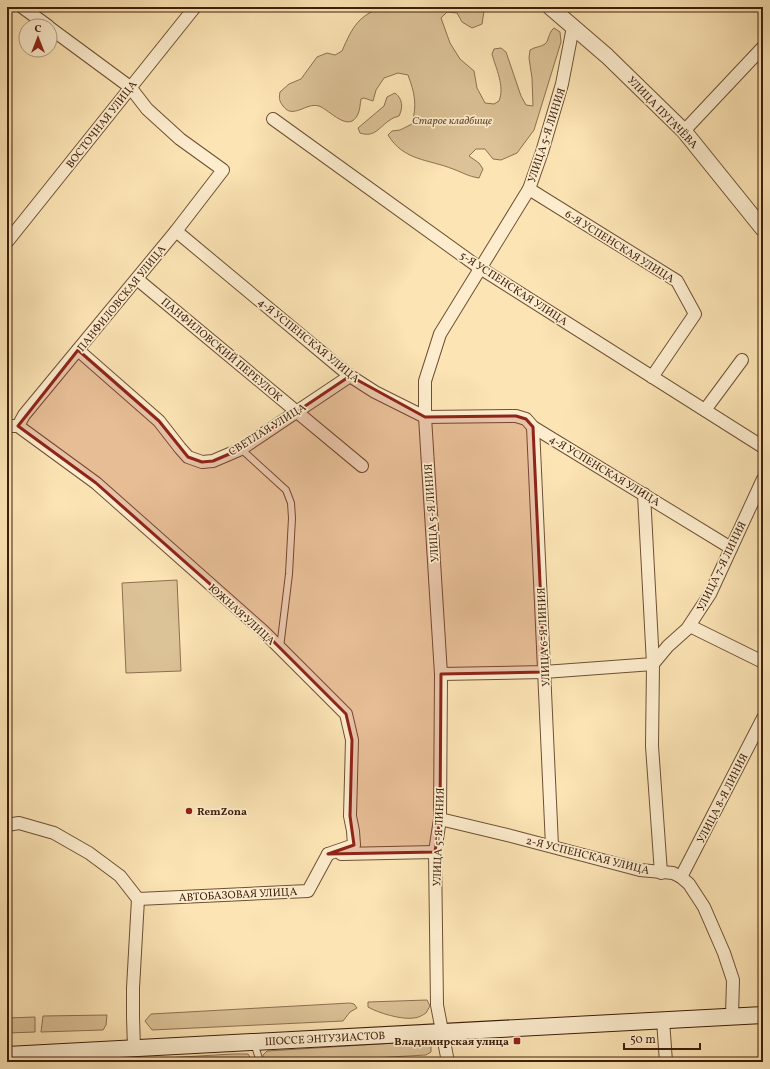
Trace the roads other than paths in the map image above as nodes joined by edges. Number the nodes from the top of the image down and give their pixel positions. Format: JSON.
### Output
{"nodes":[{"id":1,"x":22,"y":7,"type":"edge"},
{"id":2,"x":195,"y":7,"type":"edge"},
{"id":3,"x":550,"y":7,"type":"edge"},
{"id":4,"x":37,"y":18,"type":"edge"},
{"id":5,"x":573,"y":27,"type":"junction"},
{"id":6,"x":58,"y":34,"type":"edge"},
{"id":7,"x":763,"y":47,"type":"edge"},
{"id":8,"x":130,"y":87,"type":"junction"},
{"id":9,"x":272,"y":119,"type":"dead end"},
{"id":10,"x":684,"y":131,"type":"junction"},
{"id":11,"x":529,"y":189,"type":"junction"},
{"id":12,"x":763,"y":229,"type":"edge"},
{"id":13,"x":176,"y":231,"type":"junction"},
{"id":14,"x":7,"y":242,"type":"edge"},
{"id":15,"x":480,"y":268,"type":"junction"},
{"id":16,"x":137,"y":279,"type":"junction"},
{"id":17,"x":78,"y":350,"type":"junction"},
{"id":18,"x":742,"y":360,"type":"dead end"},
{"id":19,"x":350,"y":376,"type":"junction"},
{"id":20,"x":652,"y":377,"type":"junction"},
{"id":21,"x":705,"y":410,"type":"junction"},
{"id":22,"x":297,"y":412,"type":"junction"},
{"id":23,"x":425,"y":417,"type":"junction"},
{"id":24,"x":12,"y":426,"type":"edge"},
{"id":25,"x":534,"y":427,"type":"junction"},
{"id":26,"x":763,"y":447,"type":"edge"},
{"id":27,"x":241,"y":449,"type":"junction"},
{"id":28,"x":362,"y":466,"type":"dead end"},
{"id":29,"x":763,"y":479,"type":"edge"},
{"id":30,"x":644,"y":494,"type":"junction"},
{"id":31,"x":731,"y":548,"type":"junction"},
{"id":32,"x":690,"y":626,"type":"junction"},
{"id":33,"x":280,"y":649,"type":"junction"},
{"id":34,"x":763,"y":662,"type":"edge"},
{"id":35,"x":653,"y":664,"type":"junction"},
{"id":36,"x":544,"y":672,"type":"junction"},
{"id":37,"x":441,"y":674,"type":"junction"},
{"id":38,"x":763,"y":718,"type":"edge"},
{"id":39,"x":440,"y":819,"type":"junction"},
{"id":40,"x":7,"y":825,"type":"edge"},
{"id":41,"x":552,"y":846,"type":"junction"},
{"id":42,"x":435,"y":852,"type":"junction"},
{"id":43,"x":328,"y":854,"type":"junction"},
{"id":44,"x":661,"y":873,"type":"junction"},
{"id":45,"x":681,"y":877,"type":"junction"},
{"id":46,"x":138,"y":899,"type":"junction"},
{"id":47,"x":763,"y":1014,"type":"edge"},
{"id":48,"x":732,"y":1016,"type":"junction"},
{"id":49,"x":663,"y":1020,"type":"junction"},
{"id":50,"x":442,"y":1032,"type":"junction"},
{"id":51,"x":251,"y":1042,"type":"junction"},
{"id":52,"x":134,"y":1048,"type":"junction"},
{"id":53,"x":7,"y":1055,"type":"edge"},
{"id":54,"x":260,"y":1062,"type":"edge"},
{"id":55,"x":448,"y":1062,"type":"edge"},
{"id":56,"x":666,"y":1062,"type":"edge"}],
"edges":[{"from":1,"to":4,"type":"street"},
{"from":2,"to":8,"type":"street","name":"ВОСТОЧНАЯ УЛИЦА"},
{"from":3,"to":5,"type":"street","name":"УЛИЦА ПУГАЧЁВА"},
{"from":5,"to":10,"type":"street","name":"УЛИЦА ПУГАЧЁВА"},
{"from":5,"to":11,"type":"street","name":"УЛИЦА 5-Я ЛИНИЯ"},
{"from":6,"to":8,"type":"street"},
{"from":7,"to":10,"type":"street"},
{"from":8,"to":13,"type":"street","name":"ПАНФИЛОВСКАЯ УЛИЦА"},
{"from":8,"to":14,"type":"street","name":"ВОСТОЧНАЯ УЛИЦА"},
{"from":9,"to":15,"type":"street","name":"5-Я УСПЕНСКАЯ УЛИЦА"},
{"from":10,"to":12,"type":"street","name":"УЛИЦА ПУГАЧЁВА"},
{"from":11,"to":15,"type":"street","name":"УЛИЦА 5-Я ЛИНИЯ"},
{"from":11,"to":20,"type":"street","name":"6-Я УСПЕНСКАЯ УЛИЦА"},
{"from":13,"to":16,"type":"street","name":"ПАНФИЛОВСКАЯ УЛИЦА"},
{"from":13,"to":19,"type":"street","name":"4-Я УСПЕНСКАЯ УЛИЦА"},
{"from":15,"to":20,"type":"street","name":"5-Я УСПЕНСКАЯ УЛИЦА"},
{"from":15,"to":23,"type":"street","name":"УЛИЦА 5-Я ЛИНИЯ"},
{"from":16,"to":17,"type":"street","name":"ПАНФИЛОВСКАЯ УЛИЦА"},
{"from":16,"to":22,"type":"street","name":"ПАНФИЛОВСКИЙ ПЕРЕУЛОК"},
{"from":17,"to":24,"type":"street","name":"ПАНФИЛОВСКАЯ УЛИЦА"},
{"from":17,"to":27,"type":"street","name":"СВЕТЛАЯ УЛИЦА"},
{"from":18,"to":21,"type":"street"},
{"from":19,"to":22,"type":"street","name":"СВЕТЛАЯ УЛИЦА"},
{"from":19,"to":23,"type":"street","name":"4-Я УСПЕНСКАЯ УЛИЦА"},
{"from":20,"to":21,"type":"street","name":"5-Я УСПЕНСКАЯ УЛИЦА"},
{"from":21,"to":26,"type":"street","name":"5-Я УСПЕНСКАЯ УЛИЦА"},
{"from":22,"to":27,"type":"street","name":"СВЕТЛАЯ УЛИЦА"},
{"from":22,"to":28,"type":"street","name":"ПАНФИЛОВСКИЙ ПЕРЕУЛОК"},
{"from":23,"to":25,"type":"street","name":"4-Я УСПЕНСКАЯ УЛИЦА"},
{"from":23,"to":37,"type":"street","name":"УЛИЦА 5-Я ЛИНИЯ"},
{"from":24,"to":33,"type":"street","name":"ЮЖНАЯ УЛИЦА"},
{"from":25,"to":30,"type":"street","name":"4-Я УСПЕНСКАЯ УЛИЦА"},
{"from":25,"to":36,"type":"street","name":"УЛИЦА 6-Я ЛИНИЯ"},
{"from":27,"to":33,"type":"lane"},
{"from":29,"to":31,"type":"street","name":"УЛИЦА 7-Я ЛИНИЯ"},
{"from":30,"to":31,"type":"street","name":"4-Я УСПЕНСКАЯ УЛИЦА"},
{"from":30,"to":35,"type":"street"},
{"from":31,"to":32,"type":"street","name":"УЛИЦА 7-Я ЛИНИЯ"},
{"from":32,"to":34,"type":"street"},
{"from":32,"to":35,"type":"street","name":"УЛИЦА 7-Я ЛИНИЯ"},
{"from":33,"to":43,"type":"street","name":"ЮЖНАЯ УЛИЦА"},
{"from":35,"to":36,"type":"street"},
{"from":35,"to":44,"type":"street"},
{"from":36,"to":37,"type":"street"},
{"from":36,"to":41,"type":"street","name":"УЛИЦА 6-Я ЛИНИЯ"},
{"from":37,"to":39,"type":"street","name":"УЛИЦА 5-Я ЛИНИЯ"},
{"from":38,"to":45,"type":"street","name":"УЛИЦА 8-Я ЛИНИЯ"},
{"from":39,"to":41,"type":"street","name":"2-Я УСПЕНСКАЯ УЛИЦА"},
{"from":39,"to":42,"type":"street","name":"УЛИЦА 5-Я ЛИНИЯ"},
{"from":40,"to":46,"type":"street"},
{"from":41,"to":44,"type":"street","name":"2-Я УСПЕНСКАЯ УЛИЦА"},
{"from":42,"to":43,"type":"street"},
{"from":42,"to":50,"type":"street","name":"УЛИЦА 5-Я ЛИНИЯ"},
{"from":43,"to":46,"type":"street","name":"АВТОБАЗОВАЯ УЛИЦА"},
{"from":44,"to":45,"type":"street","name":"2-Я УСПЕНСКАЯ УЛИЦА"},
{"from":45,"to":48,"type":"street"},
{"from":46,"to":52,"type":"street"},
{"from":47,"to":48,"type":"main road","name":"ШОССЕ ЭНТУЗИАСТОВ"},
{"from":48,"to":49,"type":"main road","name":"ШОССЕ ЭНТУЗИАСТОВ"},
{"from":49,"to":50,"type":"main road","name":"ШОССЕ ЭНТУЗИАСТОВ"},
{"from":49,"to":56,"type":"street"},
{"from":50,"to":51,"type":"main road","name":"ШОССЕ ЭНТУЗИАСТОВ"},
{"from":50,"to":55,"type":"street","name":"УЛИЦА 5-Я ЛИНИЯ"},
{"from":51,"to":52,"type":"main road","name":"ШОССЕ ЭНТУЗИАСТОВ"},
{"from":51,"to":54,"type":"lane"},
{"from":52,"to":53,"type":"main road","name":"ШОССЕ ЭНТУЗИАСТОВ"}]}
